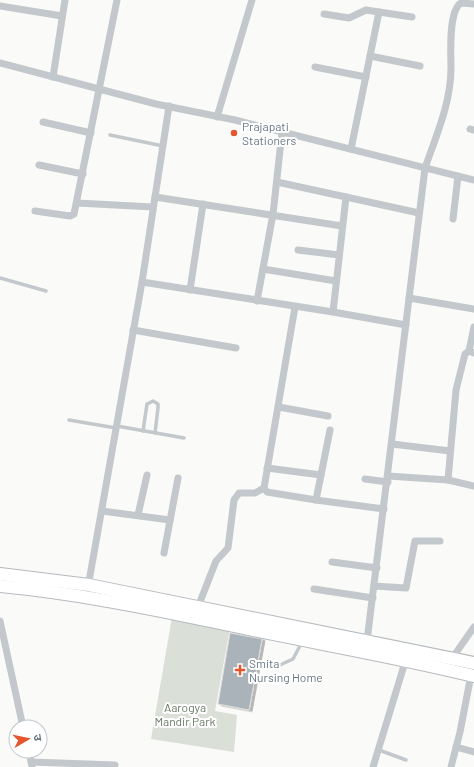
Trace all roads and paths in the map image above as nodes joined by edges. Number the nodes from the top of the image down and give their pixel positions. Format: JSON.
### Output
{"nodes":[{"id":1,"x":65,"y":0,"type":"edge"},
{"id":2,"x":117,"y":0,"type":"edge"},
{"id":3,"x":252,"y":0,"type":"edge"},
{"id":4,"x":474,"y":4,"type":"edge"},
{"id":5,"x":0,"y":6,"type":"edge"},
{"id":6,"x":379,"y":12,"type":"junction"},
{"id":7,"x":324,"y":14,"type":"dead end"},
{"id":8,"x":62,"y":16,"type":"junction"},
{"id":9,"x":412,"y":17,"type":"dead end"},
{"id":10,"x":370,"y":56,"type":"junction"},
{"id":11,"x":0,"y":63,"type":"edge"},
{"id":12,"x":420,"y":66,"type":"dead end"},
{"id":13,"x":315,"y":67,"type":"dead end"},
{"id":14,"x":53,"y":77,"type":"junction"},
{"id":15,"x":366,"y":77,"type":"junction"},
{"id":16,"x":99,"y":88,"type":"junction"},
{"id":17,"x":169,"y":106,"type":"junction"},
{"id":18,"x":217,"y":117,"type":"junction"},
{"id":19,"x":43,"y":122,"type":"dead end"},
{"id":20,"x":282,"y":132,"type":"junction"},
{"id":21,"x":91,"y":133,"type":"junction"},
{"id":22,"x":110,"y":135,"type":"dead end"},
{"id":23,"x":163,"y":146,"type":"junction"},
{"id":24,"x":351,"y":149,"type":"junction"},
{"id":25,"x":39,"y":165,"type":"dead end"},
{"id":26,"x":425,"y":168,"type":"junction"},
{"id":27,"x":83,"y":174,"type":"junction"},
{"id":28,"x":458,"y":176,"type":"junction"},
{"id":29,"x":474,"y":180,"type":"edge"},
{"id":30,"x":277,"y":182,"type":"junction"},
{"id":31,"x":155,"y":197,"type":"junction"},
{"id":32,"x":346,"y":197,"type":"junction"},
{"id":33,"x":77,"y":203,"type":"junction"},
{"id":34,"x":203,"y":204,"type":"junction"},
{"id":35,"x":153,"y":207,"type":"junction"},
{"id":36,"x":35,"y":211,"type":"dead end"},
{"id":37,"x":419,"y":213,"type":"junction"},
{"id":38,"x":273,"y":214,"type":"junction"},
{"id":39,"x":453,"y":219,"type":"dead end"},
{"id":40,"x":342,"y":226,"type":"junction"},
{"id":41,"x":298,"y":250,"type":"dead end"},
{"id":42,"x":339,"y":255,"type":"junction"},
{"id":43,"x":263,"y":268,"type":"junction"},
{"id":44,"x":0,"y":278,"type":"edge"},
{"id":45,"x":336,"y":281,"type":"junction"},
{"id":46,"x":142,"y":282,"type":"junction"},
{"id":47,"x":190,"y":290,"type":"junction"},
{"id":48,"x":46,"y":291,"type":"dead end"},
{"id":49,"x":409,"y":298,"type":"junction"},
{"id":50,"x":257,"y":301,"type":"junction"},
{"id":51,"x":295,"y":307,"type":"junction"},
{"id":52,"x":474,"y":308,"type":"edge"},
{"id":53,"x":332,"y":312,"type":"junction"},
{"id":54,"x":406,"y":325,"type":"junction"},
{"id":55,"x":474,"y":327,"type":"edge"},
{"id":56,"x":133,"y":330,"type":"junction"},
{"id":57,"x":236,"y":348,"type":"dead end"},
{"id":58,"x":472,"y":352,"type":"edge"},
{"id":59,"x":279,"y":407,"type":"junction"},
{"id":60,"x":328,"y":416,"type":"dead end"},
{"id":61,"x":69,"y":420,"type":"dead end"},
{"id":62,"x":116,"y":427,"type":"junction"},
{"id":63,"x":330,"y":430,"type":"dead end"},
{"id":64,"x":143,"y":431,"type":"junction"},
{"id":65,"x":155,"y":433,"type":"junction"},
{"id":66,"x":184,"y":438,"type":"dead end"},
{"id":67,"x":392,"y":444,"type":"junction"},
{"id":68,"x":450,"y":451,"type":"junction"},
{"id":69,"x":267,"y":468,"type":"junction"},
{"id":70,"x":321,"y":474,"type":"junction"},
{"id":71,"x":147,"y":475,"type":"dead end"},
{"id":72,"x":178,"y":478,"type":"dead end"},
{"id":73,"x":365,"y":479,"type":"dead end"},
{"id":74,"x":388,"y":479,"type":"junction"},
{"id":75,"x":448,"y":480,"type":"junction"},
{"id":76,"x":474,"y":486,"type":"edge"},
{"id":77,"x":264,"y":488,"type":"junction"},
{"id":78,"x":316,"y":500,"type":"junction"},
{"id":79,"x":384,"y":509,"type":"junction"},
{"id":80,"x":102,"y":511,"type":"junction"},
{"id":81,"x":138,"y":516,"type":"junction"},
{"id":82,"x":170,"y":520,"type":"junction"},
{"id":83,"x":440,"y":541,"type":"dead end"},
{"id":84,"x":164,"y":553,"type":"dead end"},
{"id":85,"x":332,"y":562,"type":"dead end"},
{"id":86,"x":377,"y":568,"type":"junction"},
{"id":87,"x":0,"y":574,"type":"edge"},
{"id":88,"x":89,"y":585,"type":"junction"},
{"id":89,"x":0,"y":586,"type":"edge"},
{"id":90,"x":374,"y":586,"type":"junction"},
{"id":91,"x":314,"y":589,"type":"dead end"},
{"id":92,"x":86,"y":597,"type":"junction"},
{"id":93,"x":373,"y":598,"type":"junction"},
{"id":94,"x":198,"y":607,"type":"junction"},
{"id":95,"x":216,"y":616,"type":"junction"},
{"id":96,"x":0,"y":621,"type":"edge"},
{"id":97,"x":474,"y":627,"type":"edge"},
{"id":98,"x":303,"y":639,"type":"junction"},
{"id":99,"x":367,"y":641,"type":"junction"},
{"id":100,"x":453,"y":658,"type":"junction"},
{"id":101,"x":406,"y":660,"type":"junction"},
{"id":102,"x":474,"y":663,"type":"edge"},
{"id":103,"x":280,"y":665,"type":"dead end"},
{"id":104,"x":444,"y":670,"type":"junction"},
{"id":105,"x":472,"y":676,"type":"edge"},
{"id":106,"x":21,"y":719,"type":"edge"},
{"id":107,"x":456,"y":747,"type":"junction"},
{"id":108,"x":378,"y":750,"type":"junction"},
{"id":109,"x":474,"y":752,"type":"edge"},
{"id":110,"x":406,"y":760,"type":"dead end"},
{"id":111,"x":115,"y":764,"type":"dead end"},
{"id":112,"x":32,"y":765,"type":"edge"},
{"id":113,"x":373,"y":767,"type":"edge"},
{"id":114,"x":450,"y":767,"type":"edge"}],
"edges":[{"from":1,"to":8,"type":"street"},
{"from":2,"to":16,"type":"street"},
{"from":3,"to":18,"type":"street"},
{"from":4,"to":26,"type":"street"},
{"from":5,"to":8,"type":"street"},
{"from":6,"to":7,"type":"street"},
{"from":6,"to":9,"type":"street"},
{"from":6,"to":10,"type":"street"},
{"from":8,"to":14,"type":"street"},
{"from":10,"to":12,"type":"street"},
{"from":10,"to":15,"type":"street"},
{"from":11,"to":14,"type":"street"},
{"from":13,"to":15,"type":"street"},
{"from":14,"to":16,"type":"street"},
{"from":15,"to":24,"type":"street"},
{"from":16,"to":17,"type":"street"},
{"from":16,"to":21,"type":"street"},
{"from":17,"to":18,"type":"street"},
{"from":17,"to":23,"type":"street"},
{"from":18,"to":20,"type":"street"},
{"from":19,"to":21,"type":"street"},
{"from":20,"to":24,"type":"street"},
{"from":20,"to":30,"type":"street"},
{"from":21,"to":27,"type":"street"},
{"from":22,"to":23,"type":"lane"},
{"from":23,"to":31,"type":"street"},
{"from":24,"to":26,"type":"street"},
{"from":25,"to":27,"type":"street"},
{"from":26,"to":28,"type":"street"},
{"from":26,"to":37,"type":"street"},
{"from":27,"to":33,"type":"street"},
{"from":28,"to":29,"type":"street"},
{"from":28,"to":39,"type":"street"},
{"from":30,"to":32,"type":"street"},
{"from":30,"to":38,"type":"street"},
{"from":31,"to":34,"type":"street"},
{"from":31,"to":35,"type":"street"},
{"from":32,"to":37,"type":"street"},
{"from":32,"to":40,"type":"street"},
{"from":33,"to":35,"type":"street"},
{"from":33,"to":36,"type":"street"},
{"from":34,"to":38,"type":"street"},
{"from":34,"to":47,"type":"street"},
{"from":35,"to":46,"type":"street"},
{"from":37,"to":49,"type":"street"},
{"from":38,"to":40,"type":"street"},
{"from":38,"to":43,"type":"street"},
{"from":40,"to":42,"type":"street"},
{"from":41,"to":42,"type":"street"},
{"from":42,"to":45,"type":"street"},
{"from":43,"to":45,"type":"street"},
{"from":43,"to":50,"type":"street"},
{"from":44,"to":48,"type":"lane"},
{"from":45,"to":53,"type":"street"},
{"from":46,"to":47,"type":"street"},
{"from":46,"to":56,"type":"street"},
{"from":47,"to":50,"type":"street"},
{"from":49,"to":52,"type":"street"},
{"from":49,"to":54,"type":"street"},
{"from":50,"to":51,"type":"street"},
{"from":51,"to":53,"type":"street"},
{"from":51,"to":59,"type":"street"},
{"from":53,"to":54,"type":"street"},
{"from":54,"to":67,"type":"street"},
{"from":55,"to":58,"type":"street"},
{"from":56,"to":57,"type":"street"},
{"from":56,"to":62,"type":"street"},
{"from":58,"to":68,"type":"street"},
{"from":59,"to":60,"type":"street"},
{"from":59,"to":69,"type":"street"},
{"from":61,"to":62,"type":"lane"},
{"from":62,"to":64,"type":"lane"},
{"from":62,"to":80,"type":"street"},
{"from":63,"to":70,"type":"street"},
{"from":64,"to":65,"type":"lane"},
{"from":64,"to":65,"type":"lane"},
{"from":65,"to":66,"type":"lane"},
{"from":67,"to":68,"type":"street"},
{"from":67,"to":74,"type":"street"},
{"from":68,"to":75,"type":"street"},
{"from":69,"to":70,"type":"street"},
{"from":69,"to":77,"type":"street"},
{"from":70,"to":78,"type":"street"},
{"from":71,"to":81,"type":"street"},
{"from":72,"to":82,"type":"street"},
{"from":73,"to":74,"type":"street"},
{"from":74,"to":75,"type":"street"},
{"from":74,"to":79,"type":"street"},
{"from":75,"to":76,"type":"street"},
{"from":77,"to":78,"type":"street"},
{"from":77,"to":94,"type":"street"},
{"from":78,"to":79,"type":"street"},
{"from":79,"to":86,"type":"street"},
{"from":80,"to":81,"type":"street"},
{"from":80,"to":88,"type":"street"},
{"from":81,"to":82,"type":"street"},
{"from":82,"to":84,"type":"street"},
{"from":83,"to":90,"type":"street"},
{"from":85,"to":86,"type":"street"},
{"from":86,"to":90,"type":"street"},
{"from":87,"to":88,"type":"main road"},
{"from":88,"to":92,"type":"street"},
{"from":88,"to":94,"type":"main road"},
{"from":89,"to":92,"type":"main road"},
{"from":90,"to":93,"type":"street"},
{"from":91,"to":93,"type":"street"},
{"from":92,"to":95,"type":"main road"},
{"from":93,"to":99,"type":"street"},
{"from":94,"to":95,"type":"main road"},
{"from":95,"to":98,"type":"main road"},
{"from":95,"to":99,"type":"main road"},
{"from":96,"to":106,"type":"street"},
{"from":97,"to":100,"type":"street"},
{"from":98,"to":101,"type":"main road"},
{"from":98,"to":103,"type":"lane"},
{"from":99,"to":100,"type":"main road"},
{"from":100,"to":102,"type":"main road"},
{"from":100,"to":104,"type":"street"},
{"from":101,"to":104,"type":"main road"},
{"from":101,"to":108,"type":"street"},
{"from":104,"to":105,"type":"main road"},
{"from":105,"to":107,"type":"street"},
{"from":107,"to":109,"type":"street"},
{"from":107,"to":114,"type":"street"},
{"from":108,"to":110,"type":"lane"},
{"from":108,"to":113,"type":"street"},
{"from":111,"to":112,"type":"street"}]}
